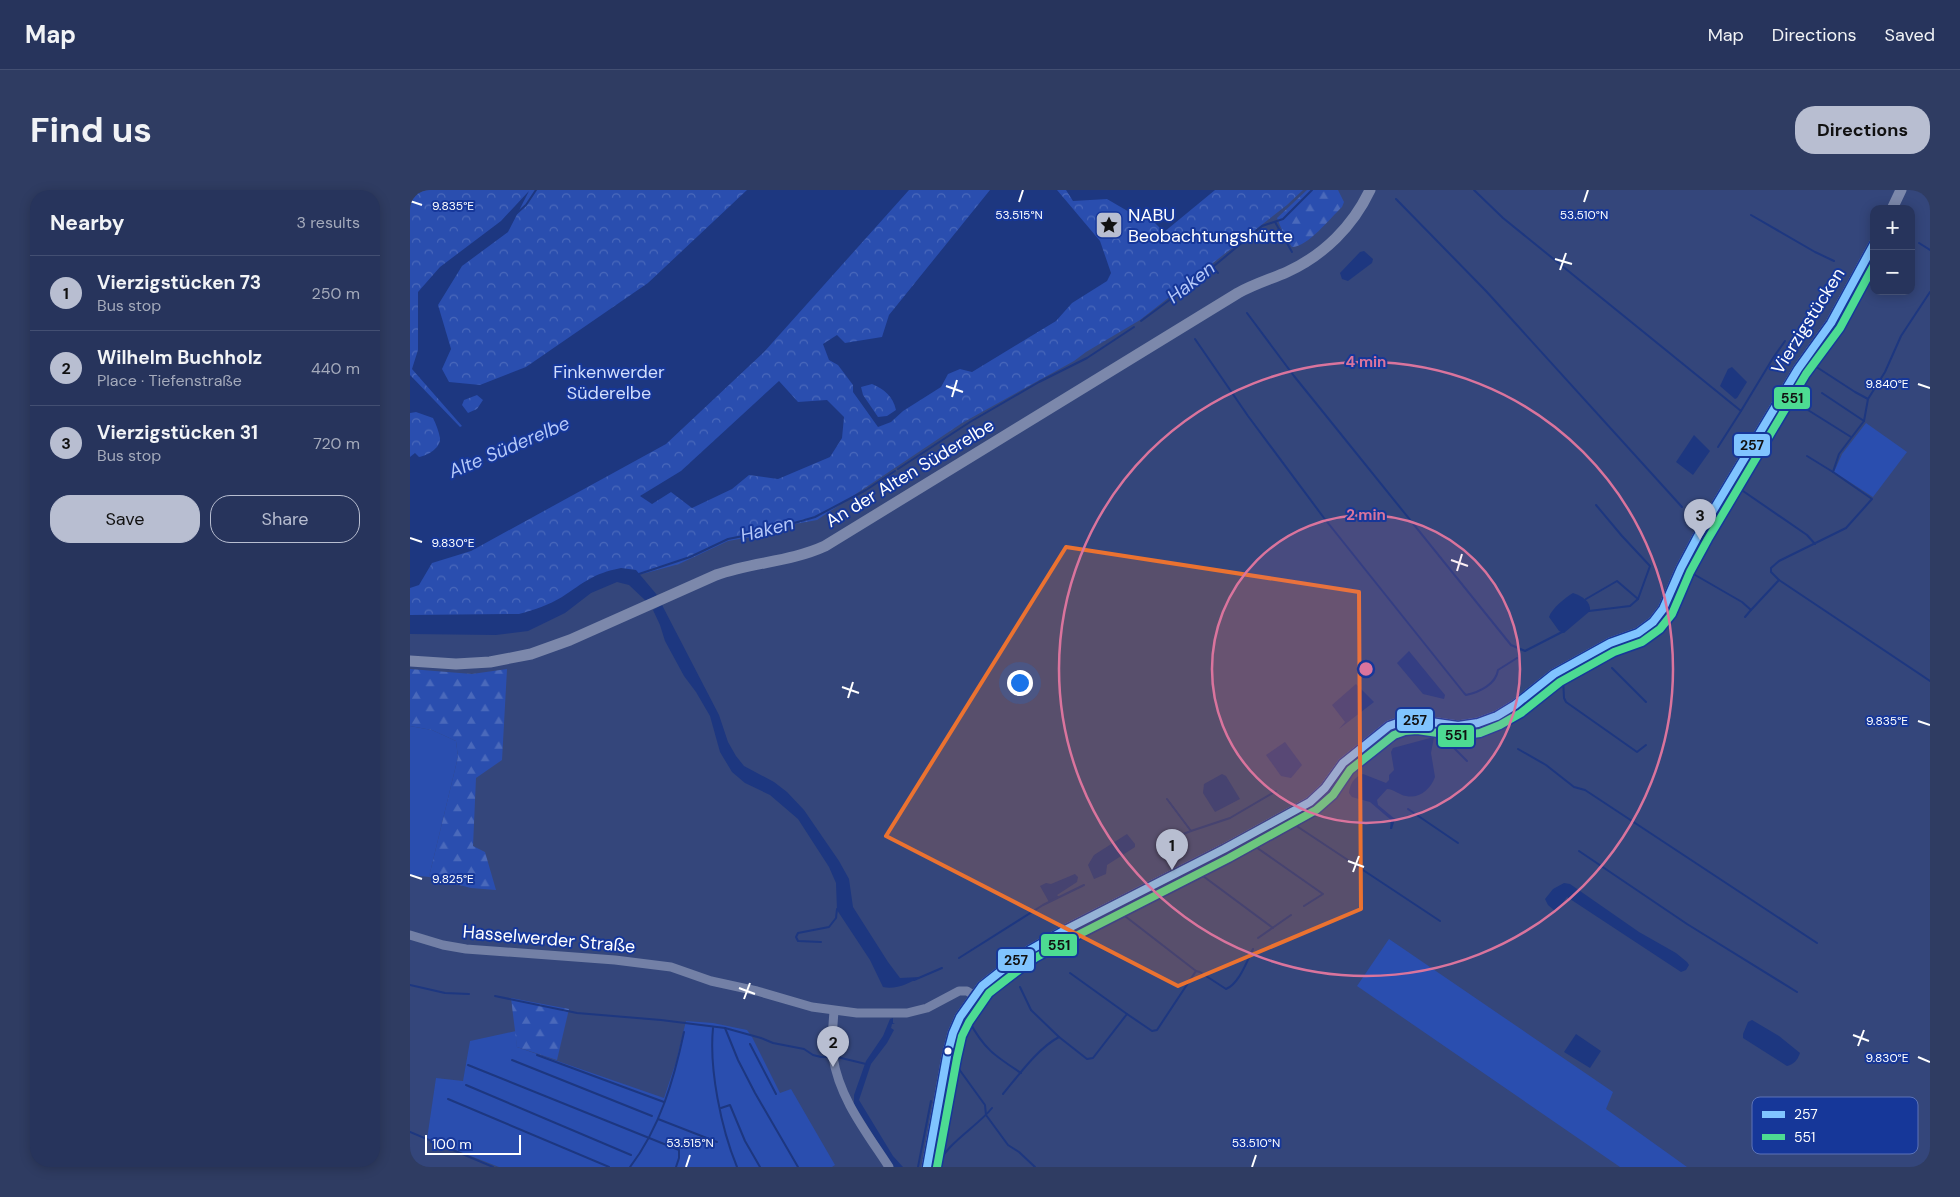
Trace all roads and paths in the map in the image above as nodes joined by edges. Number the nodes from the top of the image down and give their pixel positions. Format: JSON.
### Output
{"nodes":[{"id":1,"x":1370,"y":190,"type":"edge"},
{"id":2,"x":1901,"y":190,"type":"edge"},
{"id":3,"x":1894,"y":205,"type":"edge"},
{"id":4,"x":1871,"y":250,"type":"edge"},
{"id":5,"x":410,"y":660,"type":"edge"},
{"id":6,"x":410,"y":935,"type":"edge"},
{"id":7,"x":979,"y":991,"type":"junction"},
{"id":8,"x":834,"y":1010,"type":"junction"},
{"id":9,"x":889,"y":1167,"type":"edge"},
{"id":10,"x":927,"y":1167,"type":"edge"}],
"edges":[{"from":1,"to":5,"type":"main road","name":"An der Alten Süderelbe"},
{"from":2,"to":3,"type":"main road"},
{"from":4,"to":7,"type":"main road","name":"Vierzigstücken"},
{"from":6,"to":8,"type":"street","name":"Hasselwerder Straße"},
{"from":7,"to":8,"type":"street","name":"Hasselwerder Straße"},
{"from":7,"to":10,"type":"main road","name":"Vierzigstücken"},
{"from":8,"to":9,"type":"street"}]}
